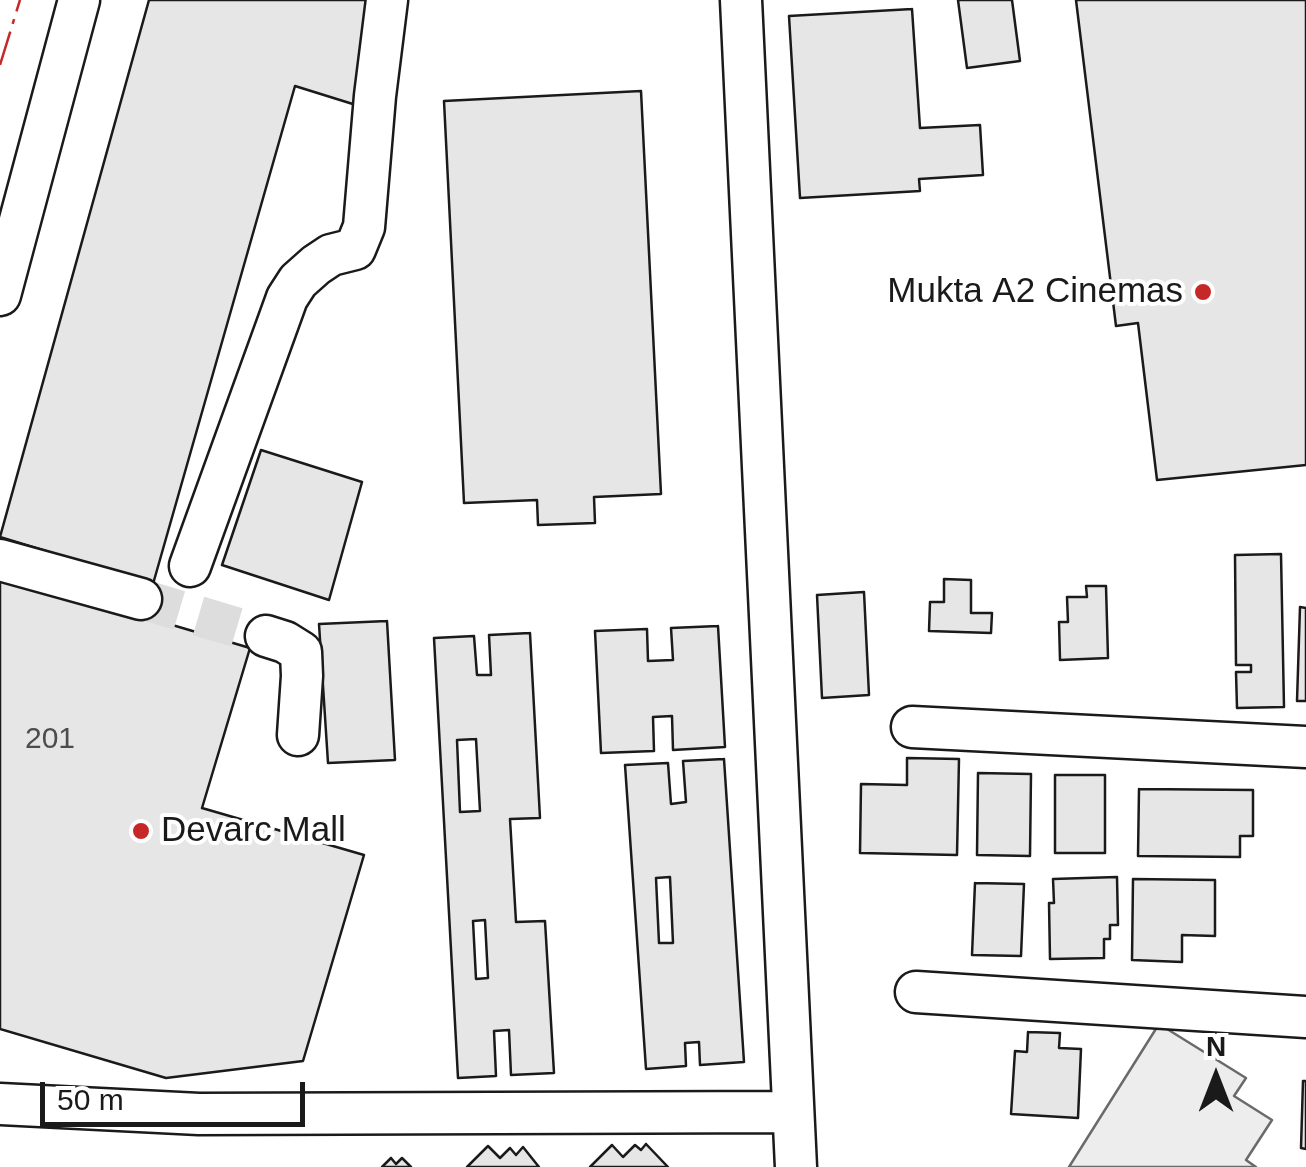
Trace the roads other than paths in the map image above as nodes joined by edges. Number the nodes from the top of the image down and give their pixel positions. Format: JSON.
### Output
{"nodes":[{"id":1,"x":79,"y":0,"type":"edge"},
{"id":2,"x":387,"y":0,"type":"edge"},
{"id":3,"x":741,"y":0,"type":"edge"},
{"id":4,"x":0,"y":295,"type":"edge"},
{"id":5,"x":0,"y":560,"type":"edge"},
{"id":6,"x":190,"y":566,"type":"dead end"},
{"id":7,"x":141,"y":599,"type":"tunnel mouth"},
{"id":8,"x":266,"y":636,"type":"tunnel mouth"},
{"id":9,"x":912,"y":728,"type":"dead end"},
{"id":10,"x":298,"y":735,"type":"dead end"},
{"id":11,"x":1306,"y":747,"type":"edge"},
{"id":12,"x":916,"y":992,"type":"dead end"},
{"id":13,"x":1306,"y":1017,"type":"edge"},
{"id":14,"x":0,"y":1104,"type":"edge"},
{"id":15,"x":793,"y":1112,"type":"junction"},
{"id":16,"x":796,"y":1167,"type":"edge"}],
"edges":[{"from":1,"to":4,"type":"street"},
{"from":2,"to":6,"type":"street"},
{"from":3,"to":15,"type":"street"},
{"from":5,"to":7,"type":"street"},
{"from":8,"to":10,"type":"street"},
{"from":9,"to":11,"type":"street"},
{"from":12,"to":13,"type":"street"},
{"from":14,"to":15,"type":"street"},
{"from":15,"to":16,"type":"street"}]}
